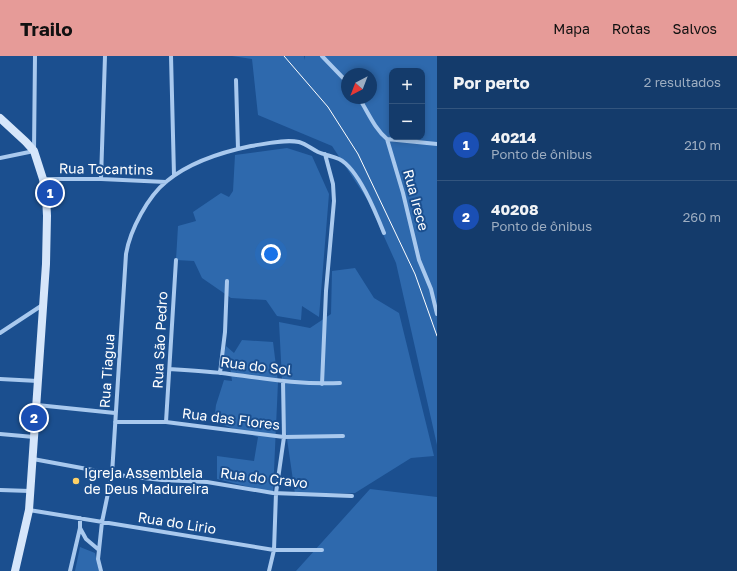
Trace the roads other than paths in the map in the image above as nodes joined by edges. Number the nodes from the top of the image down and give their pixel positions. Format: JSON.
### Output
{"nodes":[{"id":1,"x":35,"y":56,"type":"edge"},
{"id":2,"x":105,"y":56,"type":"edge"},
{"id":3,"x":171,"y":56,"type":"edge"},
{"id":4,"x":322,"y":56,"type":"edge"},
{"id":5,"x":341,"y":76,"type":"edge"},
{"id":6,"x":236,"y":80,"type":"dead end"},
{"id":7,"x":363,"y":104,"type":"edge"},
{"id":8,"x":0,"y":118,"type":"edge"},
{"id":9,"x":387,"y":139,"type":"junction"},
{"id":10,"x":437,"y":144,"type":"edge"},
{"id":11,"x":238,"y":149,"type":"junction"},
{"id":12,"x":34,"y":152,"type":"junction"},
{"id":13,"x":325,"y":154,"type":"junction"},
{"id":14,"x":0,"y":158,"type":"edge"},
{"id":15,"x":174,"y":175,"type":"junction"},
{"id":16,"x":43,"y":179,"type":"junction"},
{"id":17,"x":101,"y":179,"type":"junction"},
{"id":18,"x":166,"y":182,"type":"junction"},
{"id":19,"x":384,"y":233,"type":"dead end"},
{"id":20,"x":176,"y":260,"type":"dead end"},
{"id":21,"x":227,"y":281,"type":"dead end"},
{"id":22,"x":44,"y":304,"type":"junction"},
{"id":23,"x":437,"y":314,"type":"edge"},
{"id":24,"x":0,"y":333,"type":"edge"},
{"id":25,"x":170,"y":369,"type":"junction"},
{"id":26,"x":220,"y":373,"type":"junction"},
{"id":27,"x":0,"y":379,"type":"edge"},
{"id":28,"x":38,"y":381,"type":"junction"},
{"id":29,"x":283,"y":381,"type":"junction"},
{"id":30,"x":340,"y":383,"type":"dead end"},
{"id":31,"x":322,"y":384,"type":"junction"},
{"id":32,"x":37,"y":405,"type":"junction"},
{"id":33,"x":115,"y":413,"type":"junction"},
{"id":34,"x":115,"y":422,"type":"junction"},
{"id":35,"x":166,"y":422,"type":"junction"},
{"id":36,"x":0,"y":434,"type":"edge"},
{"id":37,"x":343,"y":436,"type":"dead end"},
{"id":38,"x":35,"y":437,"type":"junction"},
{"id":39,"x":284,"y":437,"type":"junction"},
{"id":40,"x":32,"y":459,"type":"junction"},
{"id":41,"x":112,"y":474,"type":"junction"},
{"id":42,"x":0,"y":490,"type":"edge"},
{"id":43,"x":30,"y":491,"type":"junction"},
{"id":44,"x":276,"y":493,"type":"junction"},
{"id":45,"x":352,"y":496,"type":"dead end"},
{"id":46,"x":29,"y":510,"type":"junction"},
{"id":47,"x":80,"y":518,"type":"junction"},
{"id":48,"x":102,"y":522,"type":"junction"},
{"id":49,"x":80,"y":528,"type":"junction"},
{"id":50,"x":99,"y":550,"type":"junction"},
{"id":51,"x":274,"y":550,"type":"junction"},
{"id":52,"x":322,"y":550,"type":"dead end"},
{"id":53,"x":16,"y":571,"type":"edge"},
{"id":54,"x":70,"y":571,"type":"edge"},
{"id":55,"x":101,"y":571,"type":"edge"},
{"id":56,"x":269,"y":571,"type":"edge"}],
"edges":[{"from":1,"to":12,"type":"street"},
{"from":2,"to":17,"type":"street"},
{"from":3,"to":15,"type":"street"},
{"from":4,"to":5,"type":"street"},
{"from":6,"to":11,"type":"street"},
{"from":7,"to":9,"type":"street","name":"Rua Irece"},
{"from":8,"to":12,"type":"main road"},
{"from":9,"to":10,"type":"street"},
{"from":9,"to":23,"type":"street","name":"Rua Irece"},
{"from":11,"to":13,"type":"street","name":"Rua Tocantins"},
{"from":11,"to":15,"type":"street","name":"Rua Tocantins"},
{"from":12,"to":14,"type":"street"},
{"from":12,"to":16,"type":"main road"},
{"from":13,"to":19,"type":"street","name":"Rua Tocantins"},
{"from":13,"to":31,"type":"street"},
{"from":15,"to":18,"type":"street","name":"Rua Tocantins"},
{"from":16,"to":17,"type":"street","name":"Rua Tocantins"},
{"from":16,"to":22,"type":"main road"},
{"from":17,"to":18,"type":"street","name":"Rua Tocantins"},
{"from":18,"to":33,"type":"street","name":"Rua Tiagua"},
{"from":20,"to":25,"type":"street","name":"Rua São Pedro"},
{"from":21,"to":26,"type":"street"},
{"from":22,"to":24,"type":"street"},
{"from":22,"to":28,"type":"main road"},
{"from":25,"to":26,"type":"street","name":"Rua do Sol"},
{"from":25,"to":35,"type":"street","name":"Rua São Pedro"},
{"from":26,"to":29,"type":"street","name":"Rua do Sol"},
{"from":27,"to":28,"type":"street"},
{"from":28,"to":32,"type":"main road"},
{"from":29,"to":31,"type":"street","name":"Rua do Sol"},
{"from":29,"to":39,"type":"street"},
{"from":30,"to":31,"type":"street","name":"Rua do Sol"},
{"from":32,"to":33,"type":"street"},
{"from":32,"to":38,"type":"main road"},
{"from":33,"to":34,"type":"street","name":"Rua Tiagua"},
{"from":34,"to":35,"type":"street","name":"Rua das Flores"},
{"from":34,"to":41,"type":"street","name":"Rua Tiagua"},
{"from":35,"to":39,"type":"street","name":"Rua das Flores"},
{"from":36,"to":38,"type":"street"},
{"from":37,"to":39,"type":"street","name":"Rua das Flores"},
{"from":38,"to":40,"type":"main road"},
{"from":39,"to":44,"type":"street"},
{"from":40,"to":41,"type":"street","name":"Rua do Cravo"},
{"from":40,"to":43,"type":"main road"},
{"from":41,"to":44,"type":"street","name":"Rua do Cravo"},
{"from":41,"to":48,"type":"street","name":"Rua Tiagua"},
{"from":42,"to":43,"type":"street"},
{"from":43,"to":46,"type":"main road"},
{"from":44,"to":45,"type":"street","name":"Rua do Cravo"},
{"from":44,"to":51,"type":"street"},
{"from":46,"to":47,"type":"street","name":"Rua do Lirio"},
{"from":46,"to":53,"type":"main road"},
{"from":47,"to":48,"type":"street","name":"Rua do Lirio"},
{"from":47,"to":49,"type":"street"},
{"from":48,"to":50,"type":"street","name":"Rua Tiagua"},
{"from":48,"to":51,"type":"street","name":"Rua do Lirio"},
{"from":49,"to":50,"type":"street"},
{"from":49,"to":54,"type":"street"},
{"from":50,"to":55,"type":"street","name":"Rua Tiagua"},
{"from":51,"to":52,"type":"street","name":"Rua do Lirio"},
{"from":51,"to":56,"type":"street"}]}
